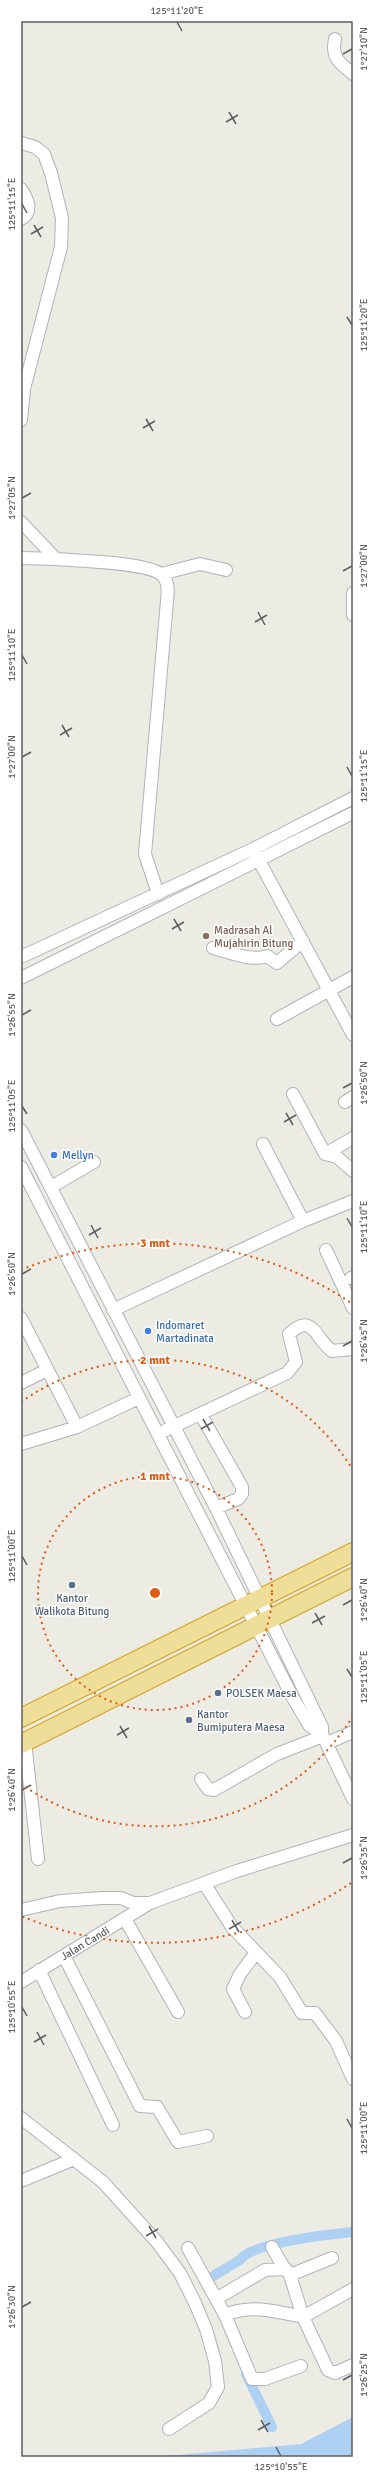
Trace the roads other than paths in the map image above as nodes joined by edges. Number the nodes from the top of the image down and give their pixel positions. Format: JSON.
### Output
{"nodes":[{"id":1,"x":335,"y":39,"type":"dead end"},
{"id":2,"x":353,"y":74,"type":"edge"},
{"id":3,"x":21,"y":142,"type":"edge"},
{"id":4,"x":21,"y":189,"type":"edge"},
{"id":5,"x":21,"y":219,"type":"edge"},
{"id":6,"x":21,"y":420,"type":"edge"},
{"id":7,"x":21,"y":522,"type":"edge"},
{"id":8,"x":21,"y":558,"type":"edge"},
{"id":9,"x":56,"y":559,"type":"junction"},
{"id":10,"x":226,"y":570,"type":"dead end"},
{"id":11,"x":162,"y":574,"type":"junction"},
{"id":12,"x":353,"y":593,"type":"edge"},
{"id":13,"x":353,"y":615,"type":"edge"},
{"id":14,"x":353,"y":798,"type":"edge"},
{"id":15,"x":353,"y":813,"type":"edge"},
{"id":16,"x":252,"y":849,"type":"junction"},
{"id":17,"x":260,"y":861,"type":"junction"},
{"id":18,"x":158,"y":894,"type":"junction"},
{"id":19,"x":303,"y":941,"type":"junction"},
{"id":20,"x":214,"y":948,"type":"dead end"},
{"id":21,"x":21,"y":957,"type":"edge"},
{"id":22,"x":353,"y":977,"type":"edge"},
{"id":23,"x":21,"y":978,"type":"edge"},
{"id":24,"x":329,"y":990,"type":"junction"},
{"id":25,"x":277,"y":1020,"type":"dead end"},
{"id":26,"x":353,"y":1035,"type":"edge"},
{"id":27,"x":293,"y":1094,"type":"dead end"},
{"id":28,"x":21,"y":1130,"type":"edge"},
{"id":29,"x":353,"y":1138,"type":"edge"},
{"id":30,"x":263,"y":1144,"type":"dead end"},
{"id":31,"x":324,"y":1154,"type":"junction"},
{"id":32,"x":94,"y":1162,"type":"dead end"},
{"id":33,"x":21,"y":1167,"type":"edge"},
{"id":34,"x":353,"y":1171,"type":"edge"},
{"id":35,"x":51,"y":1187,"type":"junction"},
{"id":36,"x":353,"y":1201,"type":"edge"},
{"id":37,"x":303,"y":1221,"type":"junction"},
{"id":38,"x":72,"y":1228,"type":"junction"},
{"id":39,"x":57,"y":1235,"type":"junction"},
{"id":40,"x":326,"y":1250,"type":"dead end"},
{"id":41,"x":353,"y":1308,"type":"edge"},
{"id":42,"x":113,"y":1310,"type":"junction"},
{"id":43,"x":21,"y":1318,"type":"edge"},
{"id":44,"x":353,"y":1349,"type":"edge"},
{"id":45,"x":48,"y":1370,"type":"junction"},
{"id":46,"x":21,"y":1383,"type":"edge"},
{"id":47,"x":139,"y":1398,"type":"junction"},
{"id":48,"x":201,"y":1415,"type":"junction"},
{"id":49,"x":77,"y":1427,"type":"junction"},
{"id":50,"x":173,"y":1427,"type":"junction"},
{"id":51,"x":157,"y":1434,"type":"junction"},
{"id":52,"x":21,"y":1444,"type":"edge"},
{"id":53,"x":216,"y":1508,"type":"junction"},
{"id":54,"x":353,"y":1552,"type":"edge"},
{"id":55,"x":353,"y":1576,"type":"edge"},
{"id":56,"x":254,"y":1603,"type":"junction"},
{"id":57,"x":264,"y":1623,"type":"junction"},
{"id":58,"x":294,"y":1669,"type":"junction"},
{"id":59,"x":282,"y":1676,"type":"junction"},
{"id":60,"x":21,"y":1718,"type":"edge"},
{"id":61,"x":353,"y":1732,"type":"edge"},
{"id":62,"x":324,"y":1738,"type":"junction"},
{"id":63,"x":23,"y":1743,"type":"edge"},
{"id":64,"x":201,"y":1779,"type":"dead end"},
{"id":65,"x":353,"y":1799,"type":"edge"},
{"id":66,"x":353,"y":1835,"type":"edge"},
{"id":67,"x":38,"y":1859,"type":"dead end"},
{"id":68,"x":204,"y":1883,"type":"junction"},
{"id":69,"x":150,"y":1903,"type":"junction"},
{"id":70,"x":21,"y":1910,"type":"edge"},
{"id":71,"x":125,"y":1919,"type":"junction"},
{"id":72,"x":255,"y":1954,"type":"junction"},
{"id":73,"x":64,"y":1956,"type":"junction"},
{"id":74,"x":39,"y":1970,"type":"junction"},
{"id":75,"x":21,"y":1982,"type":"edge"},
{"id":76,"x":178,"y":2012,"type":"dead end"},
{"id":77,"x":245,"y":2012,"type":"dead end"},
{"id":78,"x":353,"y":2079,"type":"edge"},
{"id":79,"x":21,"y":2118,"type":"edge"},
{"id":80,"x":113,"y":2125,"type":"dead end"},
{"id":81,"x":207,"y":2136,"type":"dead end"},
{"id":82,"x":74,"y":2159,"type":"junction"},
{"id":83,"x":21,"y":2181,"type":"edge"},
{"id":84,"x":272,"y":2247,"type":"dead end"},
{"id":85,"x":188,"y":2248,"type":"dead end"},
{"id":86,"x":332,"y":2258,"type":"dead end"},
{"id":87,"x":287,"y":2272,"type":"junction"},
{"id":88,"x":353,"y":2289,"type":"edge"},
{"id":89,"x":216,"y":2299,"type":"junction"},
{"id":90,"x":225,"y":2315,"type":"junction"},
{"id":91,"x":303,"y":2317,"type":"junction"},
{"id":92,"x":353,"y":2365,"type":"edge"},
{"id":93,"x":302,"y":2366,"type":"dead end"},
{"id":94,"x":169,"y":2429,"type":"dead end"}],
"edges":[{"from":1,"to":2,"type":"street"},
{"from":3,"to":6,"type":"street"},
{"from":4,"to":5,"type":"street"},
{"from":7,"to":9,"type":"street"},
{"from":8,"to":9,"type":"street"},
{"from":9,"to":11,"type":"street"},
{"from":10,"to":11,"type":"street"},
{"from":11,"to":18,"type":"street"},
{"from":12,"to":13,"type":"street"},
{"from":14,"to":16,"type":"street"},
{"from":15,"to":17,"type":"street"},
{"from":16,"to":17,"type":"street"},
{"from":16,"to":18,"type":"street"},
{"from":17,"to":19,"type":"street"},
{"from":17,"to":23,"type":"street"},
{"from":18,"to":21,"type":"street"},
{"from":19,"to":20,"type":"street"},
{"from":19,"to":24,"type":"street"},
{"from":22,"to":24,"type":"street"},
{"from":24,"to":25,"type":"street"},
{"from":24,"to":26,"type":"street"},
{"from":27,"to":31,"type":"street"},
{"from":28,"to":35,"type":"street"},
{"from":29,"to":31,"type":"street"},
{"from":30,"to":37,"type":"street"},
{"from":31,"to":34,"type":"street"},
{"from":32,"to":35,"type":"street"},
{"from":33,"to":39,"type":"street"},
{"from":35,"to":38,"type":"street"},
{"from":36,"to":37,"type":"street"},
{"from":37,"to":42,"type":"street"},
{"from":38,"to":39,"type":"street"},
{"from":38,"to":42,"type":"street"},
{"from":39,"to":47,"type":"street"},
{"from":40,"to":41,"type":"street"},
{"from":42,"to":50,"type":"street"},
{"from":43,"to":45,"type":"street"},
{"from":44,"to":48,"type":"street"},
{"from":45,"to":46,"type":"street"},
{"from":45,"to":49,"type":"street"},
{"from":47,"to":49,"type":"street"},
{"from":47,"to":51,"type":"street"},
{"from":48,"to":50,"type":"street"},
{"from":48,"to":53,"type":"street"},
{"from":49,"to":52,"type":"street"},
{"from":50,"to":51,"type":"street"},
{"from":50,"to":53,"type":"street"},
{"from":51,"to":56,"type":"street"},
{"from":53,"to":56,"type":"street"},
{"from":54,"to":56,"type":"highway"},
{"from":55,"to":57,"type":"highway"},
{"from":56,"to":57,"type":"street"},
{"from":56,"to":57,"type":"street"},
{"from":56,"to":60,"type":"highway"},
{"from":57,"to":58,"type":"street"},
{"from":57,"to":59,"type":"street"},
{"from":57,"to":63,"type":"highway"},
{"from":58,"to":59,"type":"street"},
{"from":58,"to":62,"type":"street"},
{"from":59,"to":62,"type":"street"},
{"from":61,"to":62,"type":"street"},
{"from":62,"to":64,"type":"street"},
{"from":62,"to":65,"type":"street"},
{"from":63,"to":67,"type":"street"},
{"from":66,"to":68,"type":"street"},
{"from":68,"to":69,"type":"street"},
{"from":68,"to":72,"type":"street"},
{"from":69,"to":70,"type":"street"},
{"from":69,"to":71,"type":"street","name":"Jalan Candi"},
{"from":71,"to":73,"type":"street","name":"Jalan Candi"},
{"from":71,"to":76,"type":"street"},
{"from":72,"to":77,"type":"street"},
{"from":72,"to":78,"type":"street"},
{"from":73,"to":74,"type":"street","name":"Jalan Candi"},
{"from":73,"to":81,"type":"street"},
{"from":74,"to":75,"type":"street","name":"Jalan Candi"},
{"from":74,"to":80,"type":"street"},
{"from":79,"to":82,"type":"street"},
{"from":82,"to":83,"type":"street"},
{"from":82,"to":94,"type":"street"},
{"from":84,"to":87,"type":"street"},
{"from":85,"to":89,"type":"street"},
{"from":86,"to":87,"type":"street"},
{"from":87,"to":89,"type":"street"},
{"from":87,"to":91,"type":"street"},
{"from":88,"to":91,"type":"street"},
{"from":89,"to":90,"type":"street"},
{"from":90,"to":91,"type":"street"},
{"from":90,"to":93,"type":"street"},
{"from":91,"to":92,"type":"street"}]}
